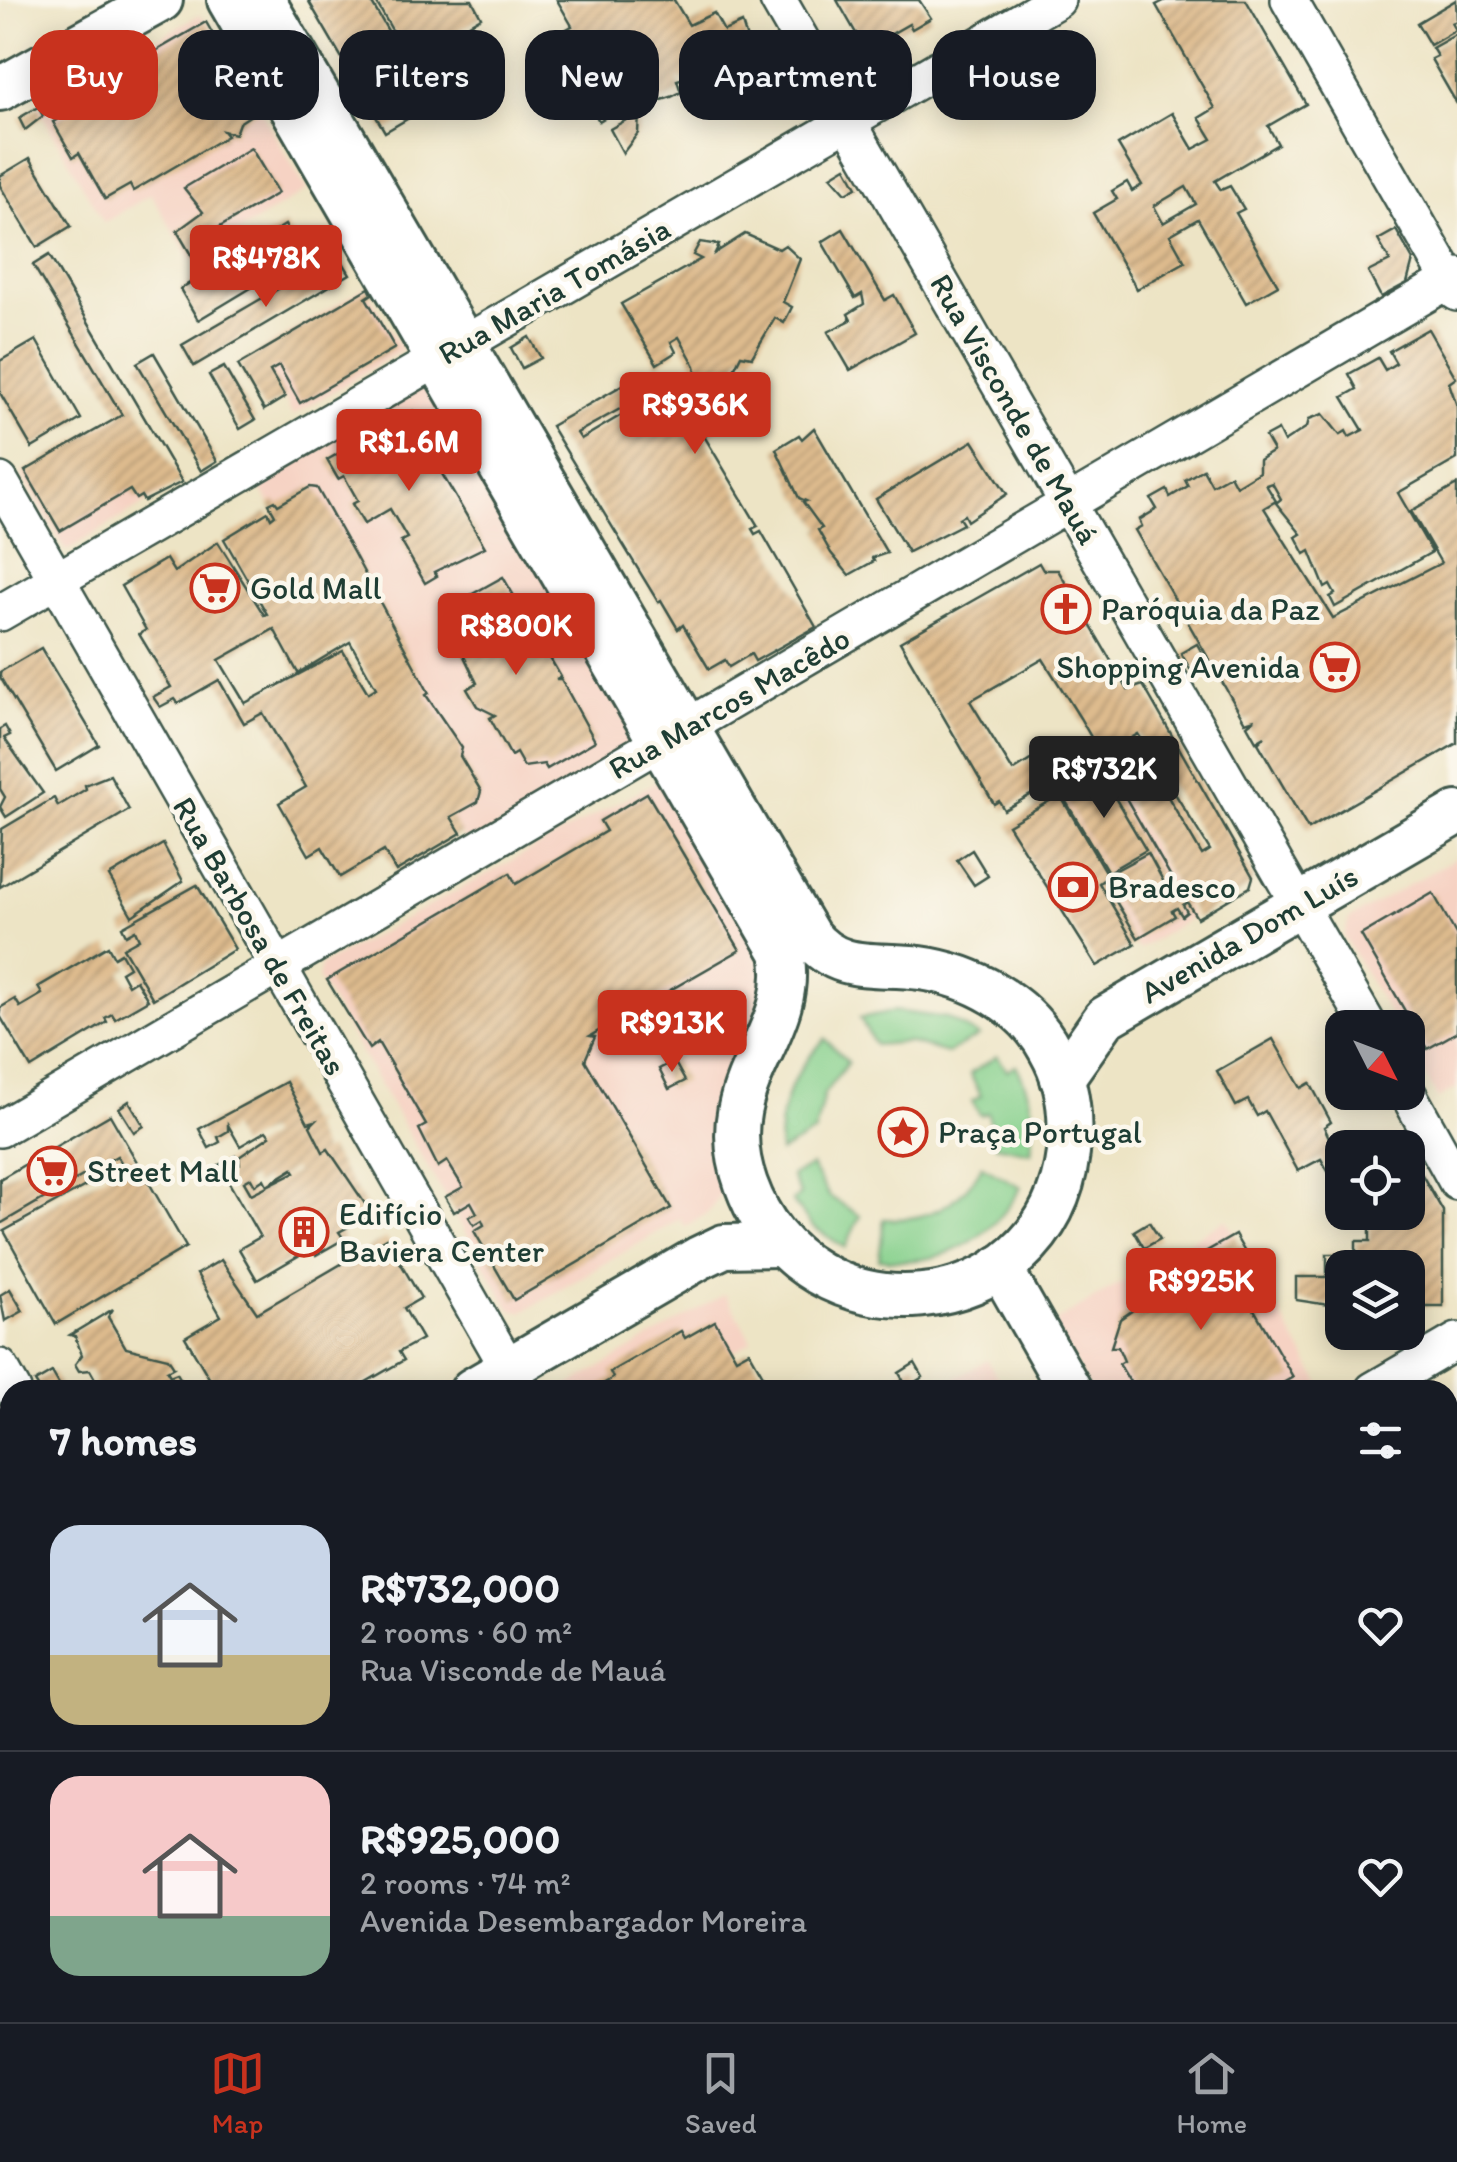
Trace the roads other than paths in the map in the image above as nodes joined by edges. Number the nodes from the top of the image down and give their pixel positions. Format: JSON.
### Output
{"nodes":[{"id":1,"x":161,"y":0,"type":"edge"},
{"id":2,"x":229,"y":0,"type":"edge"},
{"id":3,"x":263,"y":0,"type":"edge"},
{"id":4,"x":778,"y":0,"type":"edge"},
{"id":5,"x":1058,"y":0,"type":"edge"},
{"id":6,"x":1290,"y":0,"type":"edge"},
{"id":7,"x":0,"y":90,"type":"edge"},
{"id":8,"x":848,"y":121,"type":"junction"},
{"id":9,"x":1455,"y":283,"type":"edge"},
{"id":10,"x":452,"y":351,"type":"junction"},
{"id":11,"x":0,"y":481,"type":"edge"},
{"id":12,"x":1070,"y":504,"type":"junction"},
{"id":13,"x":56,"y":580,"type":"junction"},
{"id":14,"x":0,"y":613,"type":"edge"},
{"id":15,"x":674,"y":734,"type":"junction"},
{"id":16,"x":1457,"y":813,"type":"edge"},
{"id":17,"x":1298,"y":905,"type":"junction"},
{"id":18,"x":277,"y":965,"type":"junction"},
{"id":19,"x":1359,"y":1010,"type":"edge"},
{"id":20,"x":1062,"y":1078,"type":"junction"},
{"id":21,"x":1417,"y":1110,"type":"edge"},
{"id":22,"x":0,"y":1129,"type":"edge"},
{"id":23,"x":1457,"y":1182,"type":"edge"},
{"id":24,"x":780,"y":1245,"type":"junction"},
{"id":25,"x":1000,"y":1268,"type":"junction"},
{"id":26,"x":1457,"y":1341,"type":"edge"},
{"id":27,"x":515,"y":1379,"type":"edge"},
{"id":28,"x":1064,"y":1380,"type":"edge"},
{"id":29,"x":1390,"y":1380,"type":"edge"}],
"edges":[{"from":1,"to":7,"type":"main road"},
{"from":2,"to":10,"type":"main road"},
{"from":3,"to":10,"type":"main road"},
{"from":4,"to":8,"type":"street","name":"Rua Visconde de Mauá"},
{"from":5,"to":8,"type":"street","name":"Rua Maria Tomásia"},
{"from":6,"to":9,"type":"street"},
{"from":8,"to":10,"type":"street","name":"Rua Maria Tomásia"},
{"from":8,"to":12,"type":"street","name":"Rua Visconde de Mauá"},
{"from":9,"to":12,"type":"street","name":"Rua Marcos Macêdo"},
{"from":10,"to":13,"type":"street","name":"Rua Maria Tomásia"},
{"from":10,"to":15,"type":"main road"},
{"from":11,"to":13,"type":"street","name":"Rua Barbosa de Freitas"},
{"from":12,"to":15,"type":"street","name":"Rua Marcos Macêdo"},
{"from":12,"to":17,"type":"street","name":"Rua Visconde de Mauá"},
{"from":13,"to":14,"type":"street","name":"Rua Maria Tomásia"},
{"from":13,"to":18,"type":"street","name":"Rua Barbosa de Freitas"},
{"from":15,"to":18,"type":"street","name":"Rua Marcos Macêdo"},
{"from":15,"to":20,"type":"main road"},
{"from":15,"to":24,"type":"main road"},
{"from":16,"to":17,"type":"main road","name":"Avenida Dom Luís"},
{"from":17,"to":19,"type":"street","name":"Rua Visconde de Mauá"},
{"from":17,"to":20,"type":"main road","name":"Avenida Dom Luís"},
{"from":18,"to":22,"type":"street","name":"Rua Marcos Macêdo"},
{"from":18,"to":27,"type":"street","name":"Rua Barbosa de Freitas"},
{"from":20,"to":25,"type":"main road"},
{"from":21,"to":23,"type":"street"},
{"from":24,"to":25,"type":"main road"},
{"from":24,"to":27,"type":"main road"},
{"from":25,"to":28,"type":"main road"},
{"from":26,"to":29,"type":"street"}]}
